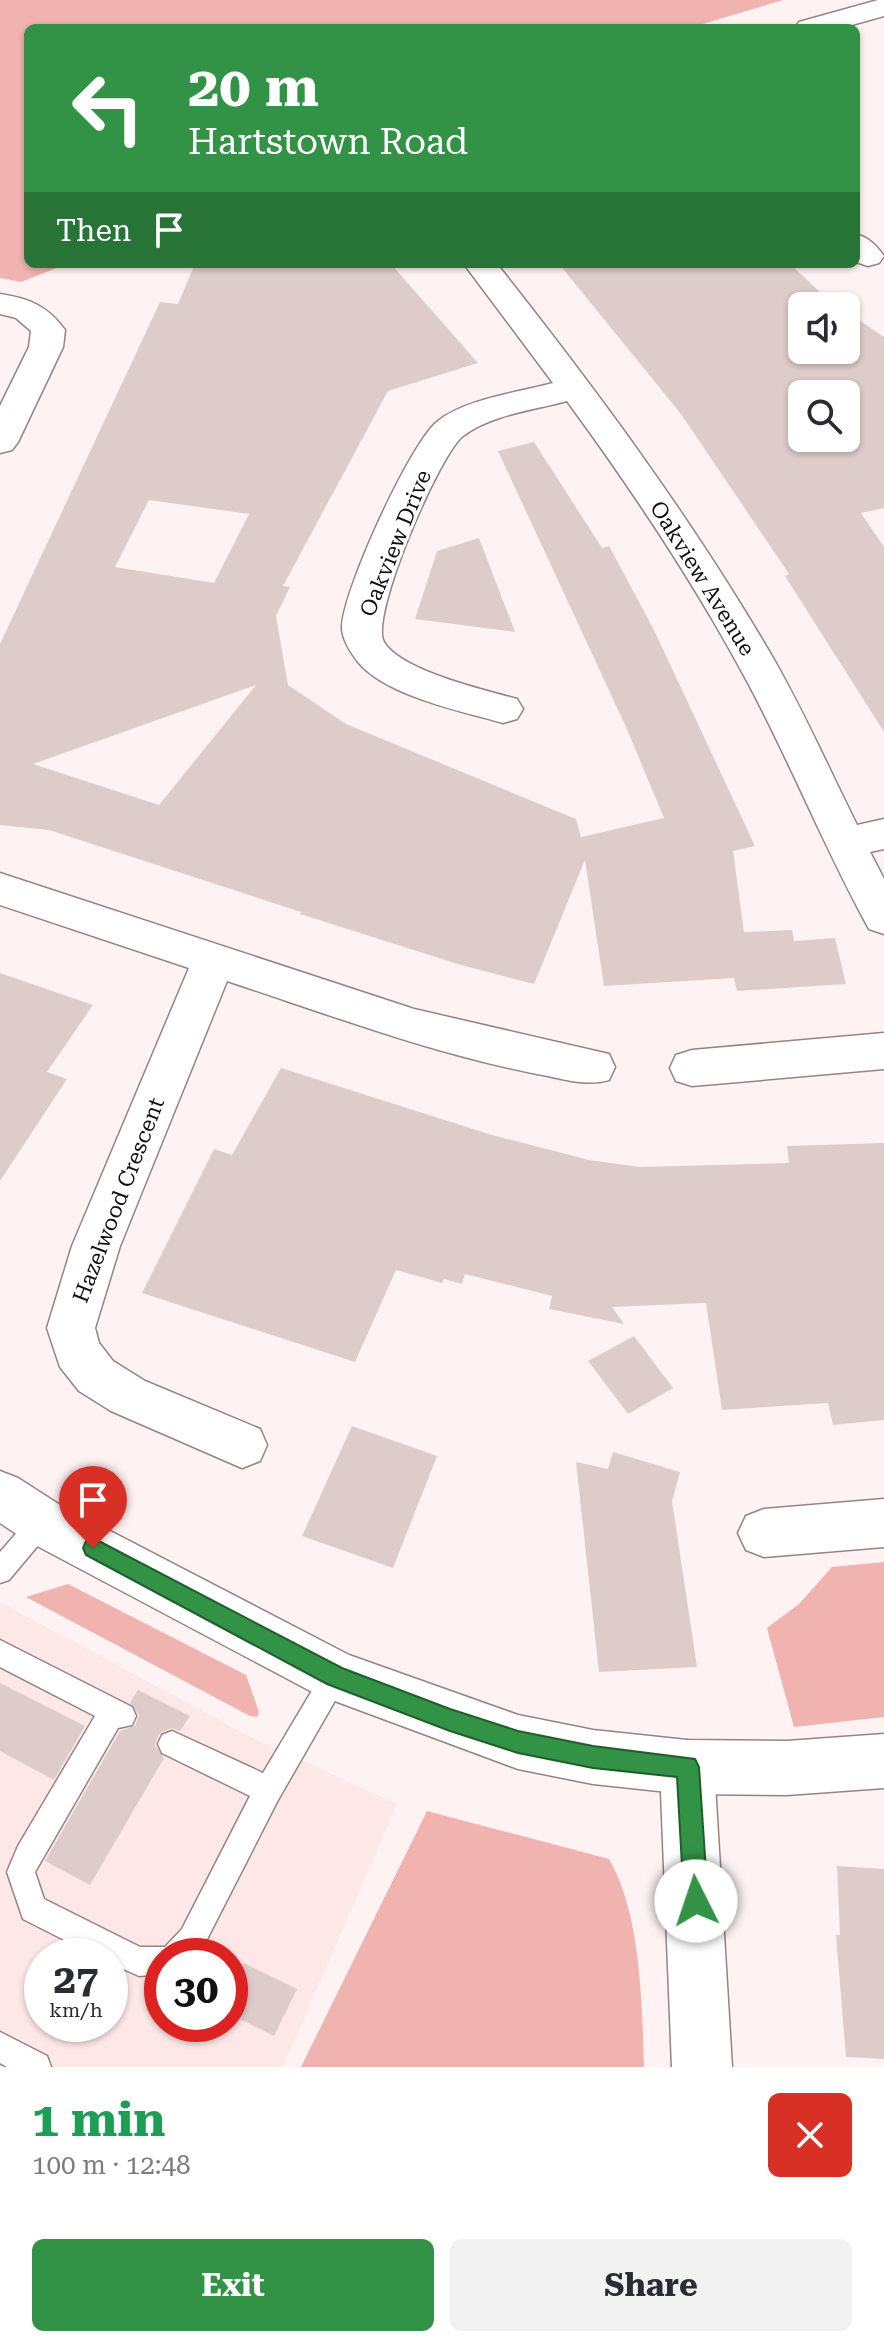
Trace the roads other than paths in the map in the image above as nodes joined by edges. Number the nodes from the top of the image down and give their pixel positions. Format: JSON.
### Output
{"nodes":[{"id":1,"x":884,"y":7,"type":"edge"},
{"id":2,"x":823,"y":24,"type":"edge"},
{"id":3,"x":483,"y":268,"type":"edge"},
{"id":4,"x":0,"y":304,"type":"edge"},
{"id":5,"x":577,"y":387,"type":"junction"},
{"id":6,"x":0,"y":442,"type":"edge"},
{"id":7,"x":503,"y":709,"type":"dead end"},
{"id":8,"x":884,"y":834,"type":"edge"},
{"id":9,"x":845,"y":843,"type":"junction"},
{"id":10,"x":0,"y":889,"type":"edge"},
{"id":11,"x":884,"y":918,"type":"edge"},
{"id":12,"x":214,"y":961,"type":"junction"},
{"id":13,"x":884,"y":1051,"type":"edge"},
{"id":14,"x":593,"y":1067,"type":"dead end"},
{"id":15,"x":692,"y":1068,"type":"dead end"},
{"id":16,"x":242,"y":1445,"type":"dead end"},
{"id":17,"x":21,"y":1508,"type":"edge"},
{"id":18,"x":884,"y":1523,"type":"edge"},
{"id":19,"x":764,"y":1533,"type":"dead end"},
{"id":20,"x":0,"y":1571,"type":"edge"},
{"id":21,"x":0,"y":1653,"type":"edge"},
{"id":22,"x":335,"y":1676,"type":"junction"},
{"id":23,"x":172,"y":1744,"type":"dead end"},
{"id":24,"x":884,"y":1761,"type":"edge"},
{"id":25,"x":687,"y":1767,"type":"junction"},
{"id":26,"x":268,"y":1790,"type":"junction"},
{"id":27,"x":193,"y":1938,"type":"edge"},
{"id":28,"x":144,"y":1962,"type":"edge"},
{"id":29,"x":0,"y":2047,"type":"edge"},
{"id":30,"x":36,"y":2067,"type":"edge"},
{"id":31,"x":702,"y":2067,"type":"edge"}],
"edges":[{"from":1,"to":2,"type":"street"},
{"from":3,"to":5,"type":"street","name":"Oakview Avenue"},
{"from":4,"to":6,"type":"street"},
{"from":5,"to":7,"type":"street","name":"Oakview Drive"},
{"from":5,"to":9,"type":"street","name":"Oakview Avenue"},
{"from":8,"to":9,"type":"street"},
{"from":9,"to":11,"type":"street","name":"Oakview Avenue"},
{"from":10,"to":12,"type":"street"},
{"from":12,"to":14,"type":"street"},
{"from":12,"to":16,"type":"street","name":"Hazelwood Crescent"},
{"from":13,"to":15,"type":"street"},
{"from":17,"to":20,"type":"lane"},
{"from":17,"to":22,"type":"street"},
{"from":18,"to":19,"type":"street"},
{"from":21,"to":28,"type":"lane"},
{"from":22,"to":25,"type":"street"},
{"from":22,"to":26,"type":"lane"},
{"from":23,"to":26,"type":"lane"},
{"from":24,"to":25,"type":"street"},
{"from":25,"to":31,"type":"street"},
{"from":26,"to":27,"type":"lane"},
{"from":29,"to":30,"type":"lane"}]}
